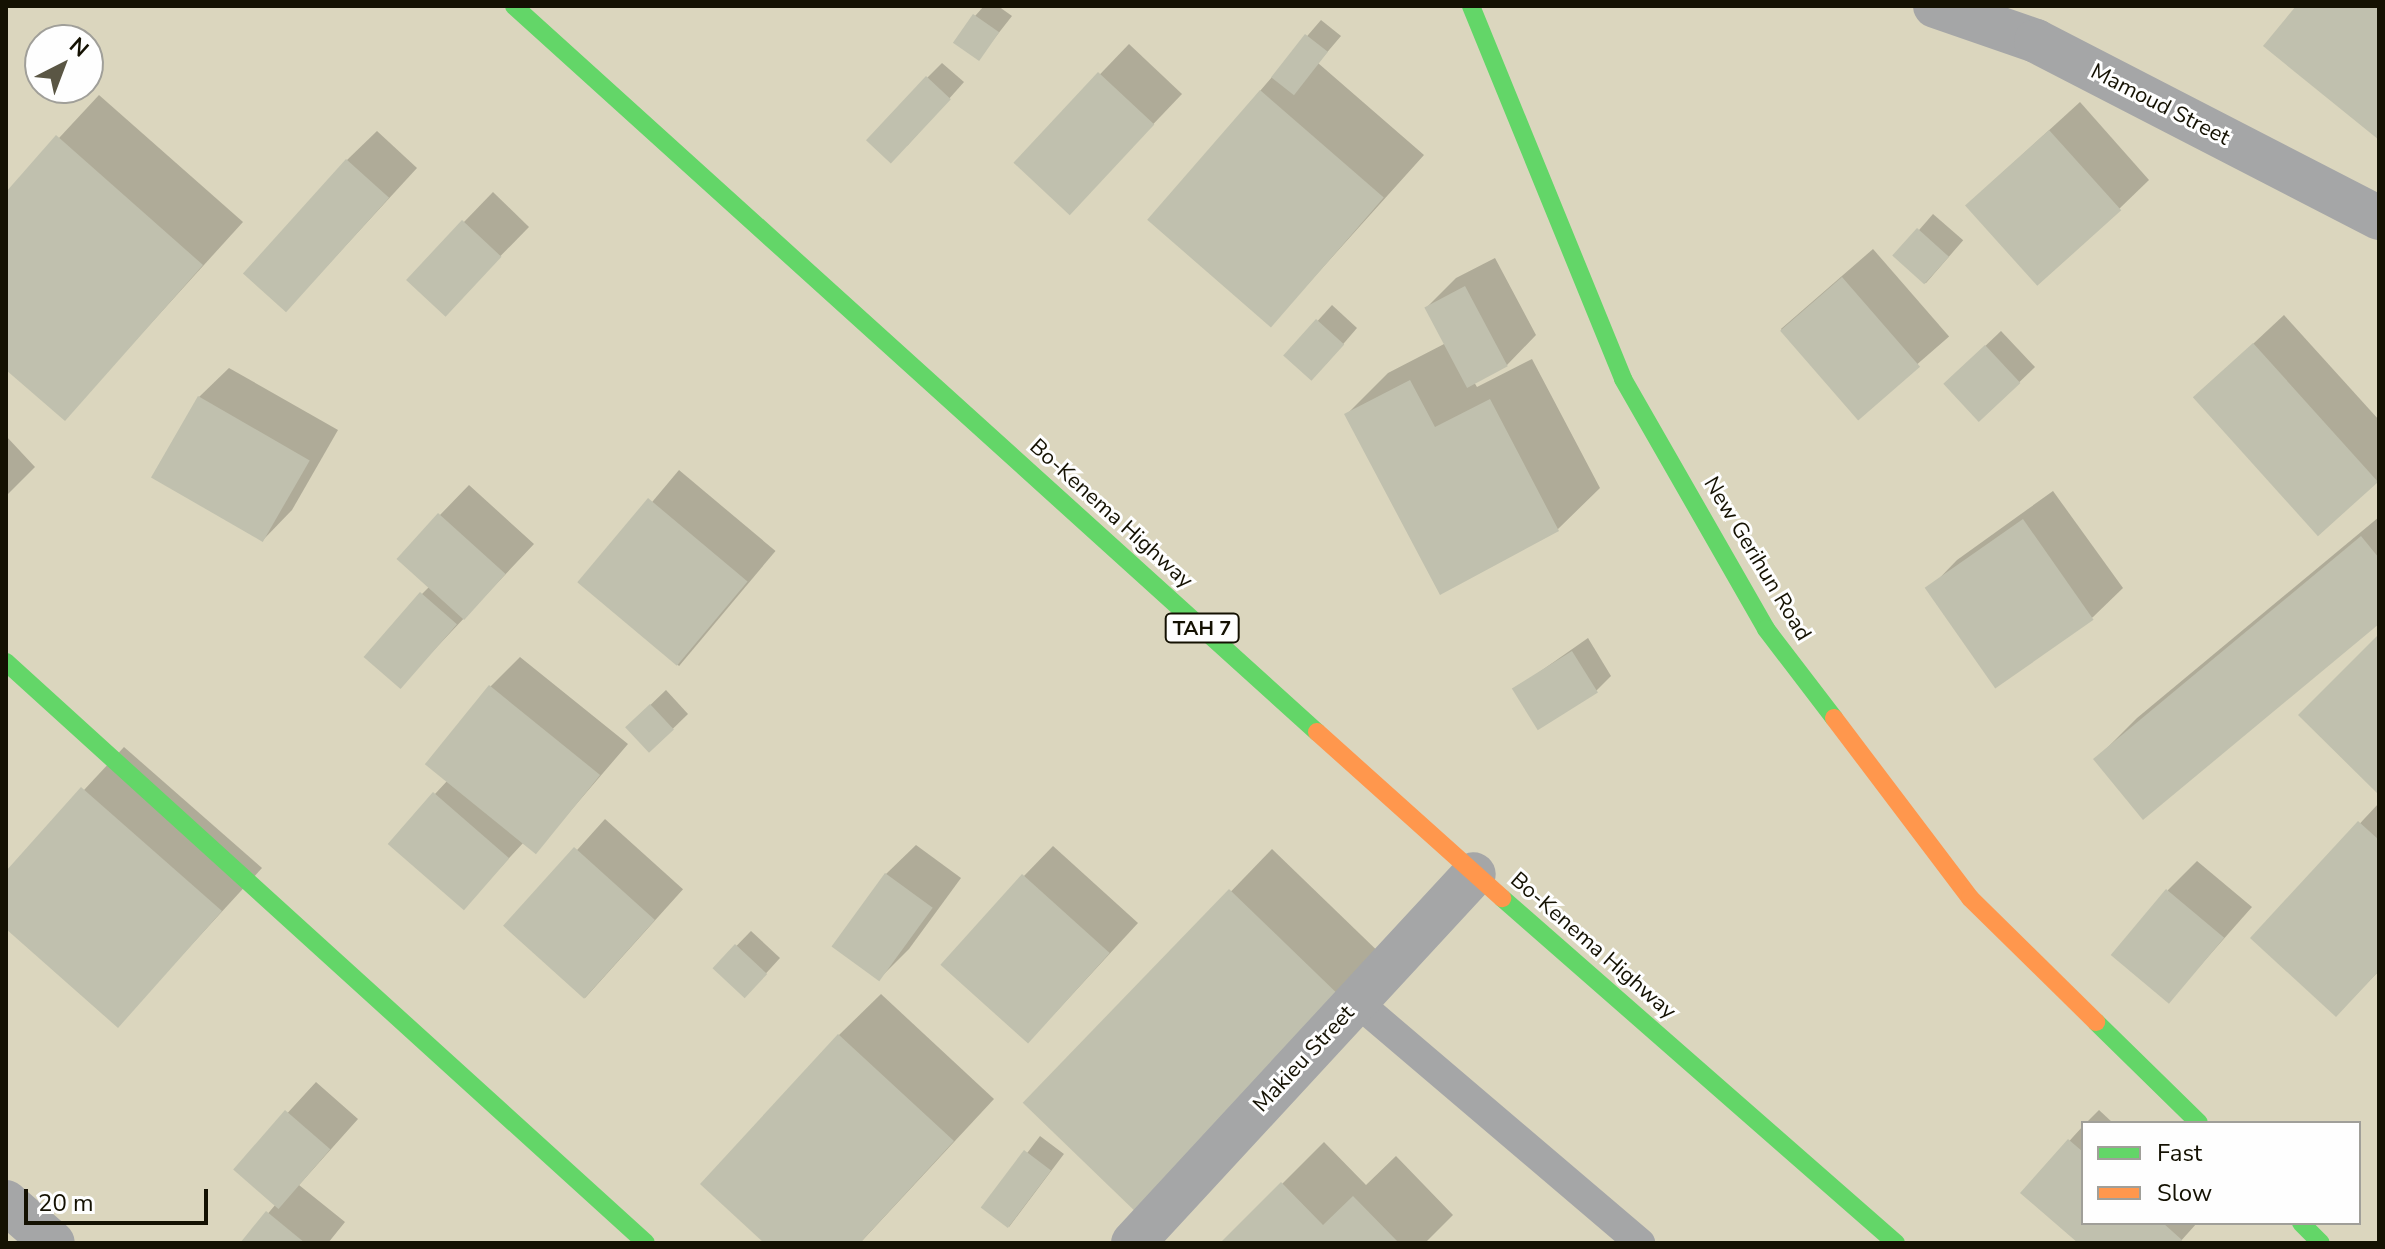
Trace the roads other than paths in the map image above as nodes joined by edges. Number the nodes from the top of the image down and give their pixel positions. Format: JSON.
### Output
{"nodes":[{"id":1,"x":514,"y":6,"type":"edge"},
{"id":2,"x":1471,"y":6,"type":"edge"},
{"id":3,"x":1935,"y":6,"type":"edge"},
{"id":4,"x":2379,"y":218,"type":"edge"},
{"id":5,"x":6,"y":662,"type":"edge"},
{"id":6,"x":1474,"y":874,"type":"junction"},
{"id":7,"x":1357,"y":1002,"type":"junction"},
{"id":8,"x":2197,"y":1121,"type":"edge"},
{"id":9,"x":6,"y":1202,"type":"edge"},
{"id":10,"x":2303,"y":1225,"type":"edge"},
{"id":11,"x":53,"y":1243,"type":"edge"},
{"id":12,"x":646,"y":1243,"type":"edge"},
{"id":13,"x":1133,"y":1243,"type":"edge"},
{"id":14,"x":1640,"y":1243,"type":"edge"},
{"id":15,"x":1896,"y":1243,"type":"edge"},
{"id":16,"x":2321,"y":1243,"type":"edge"}],
"edges":[{"from":1,"to":6,"type":"main road","name":"Bo-Kenema Highway","number":"TAH 7"},
{"from":2,"to":8,"type":"main road","name":"New Gerihun Road"},
{"from":3,"to":4,"type":"street","name":"Mamoud Street"},
{"from":5,"to":12,"type":"main road"},
{"from":6,"to":7,"type":"street","name":"Makieu Street"},
{"from":6,"to":15,"type":"main road","name":"Bo-Kenema Highway","number":"TAH 7"},
{"from":7,"to":13,"type":"street","name":"Makieu Street"},
{"from":7,"to":14,"type":"lane"},
{"from":9,"to":11,"type":"street"},
{"from":10,"to":16,"type":"main road"}]}
